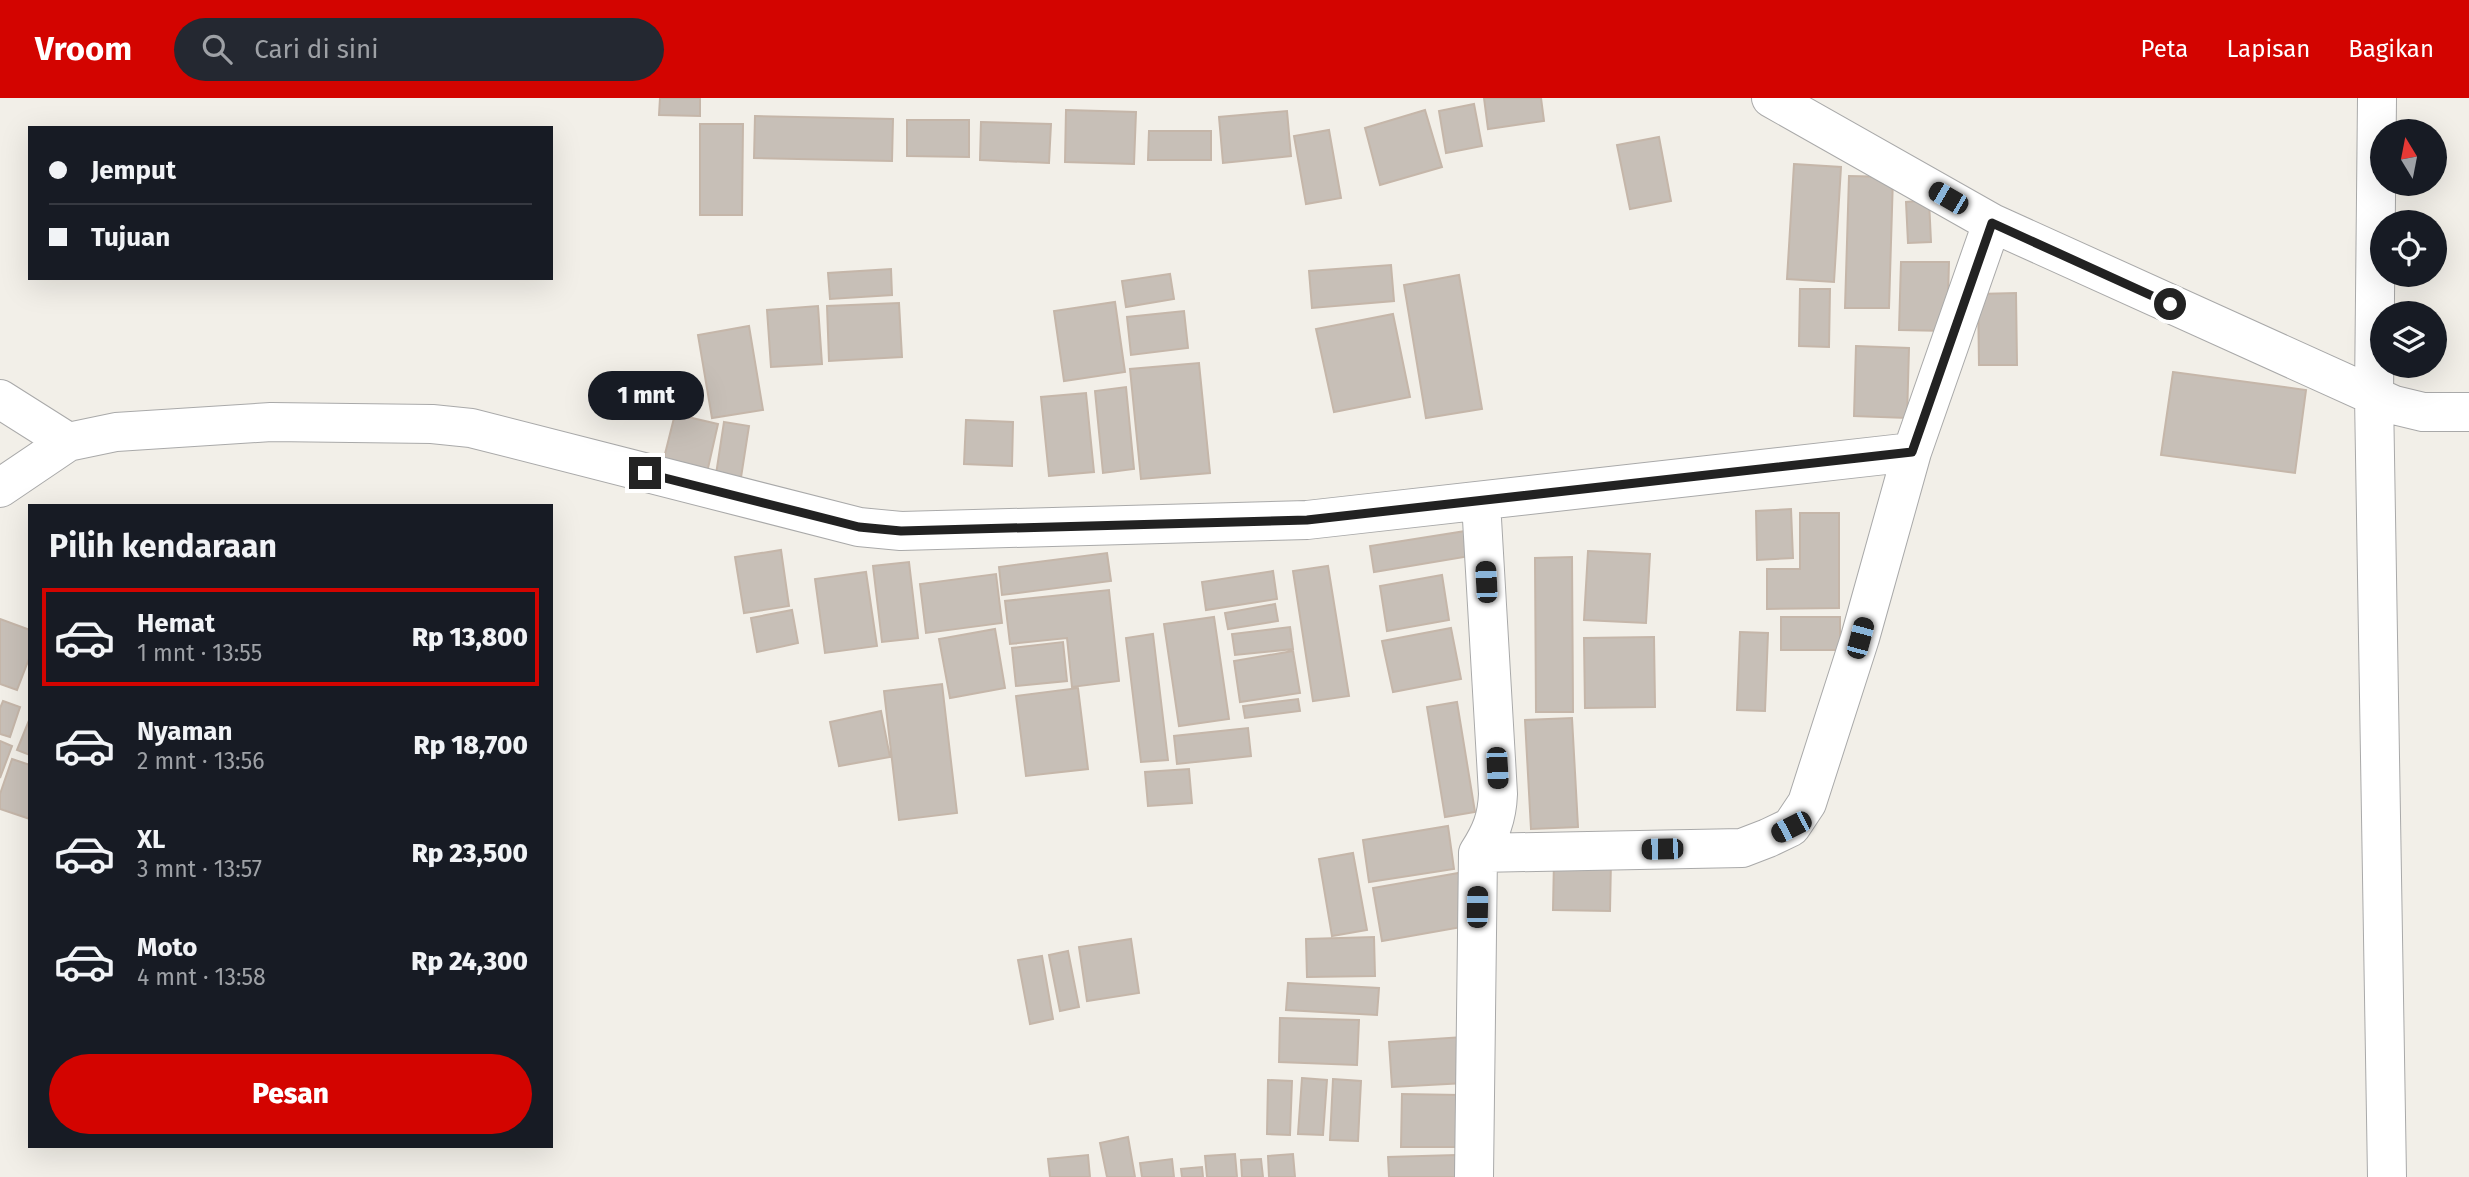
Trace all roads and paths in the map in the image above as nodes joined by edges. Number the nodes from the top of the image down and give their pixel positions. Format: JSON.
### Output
{"nodes":[{"id":1,"x":1771,"y":98,"type":"edge"},
{"id":2,"x":2377,"y":98,"type":"edge"},
{"id":3,"x":1992,"y":223,"type":"junction"},
{"id":4,"x":2374,"y":396,"type":"junction"},
{"id":5,"x":0,"y":400,"type":"edge"},
{"id":6,"x":2469,"y":412,"type":"edge"},
{"id":7,"x":68,"y":442,"type":"junction"},
{"id":8,"x":1912,"y":452,"type":"junction"},
{"id":9,"x":0,"y":488,"type":"edge"},
{"id":10,"x":1481,"y":502,"type":"junction"},
{"id":11,"x":1478,"y":853,"type":"junction"},
{"id":12,"x":1474,"y":1177,"type":"edge"},
{"id":13,"x":2387,"y":1177,"type":"edge"}],
"edges":[{"from":1,"to":3,"type":"street"},
{"from":2,"to":4,"type":"street"},
{"from":3,"to":4,"type":"street"},
{"from":3,"to":8,"type":"street"},
{"from":4,"to":6,"type":"street"},
{"from":4,"to":13,"type":"street"},
{"from":5,"to":7,"type":"street"},
{"from":7,"to":9,"type":"street"},
{"from":7,"to":10,"type":"street"},
{"from":8,"to":10,"type":"street"},
{"from":8,"to":11,"type":"street"},
{"from":10,"to":11,"type":"street"},
{"from":11,"to":12,"type":"street"}]}
